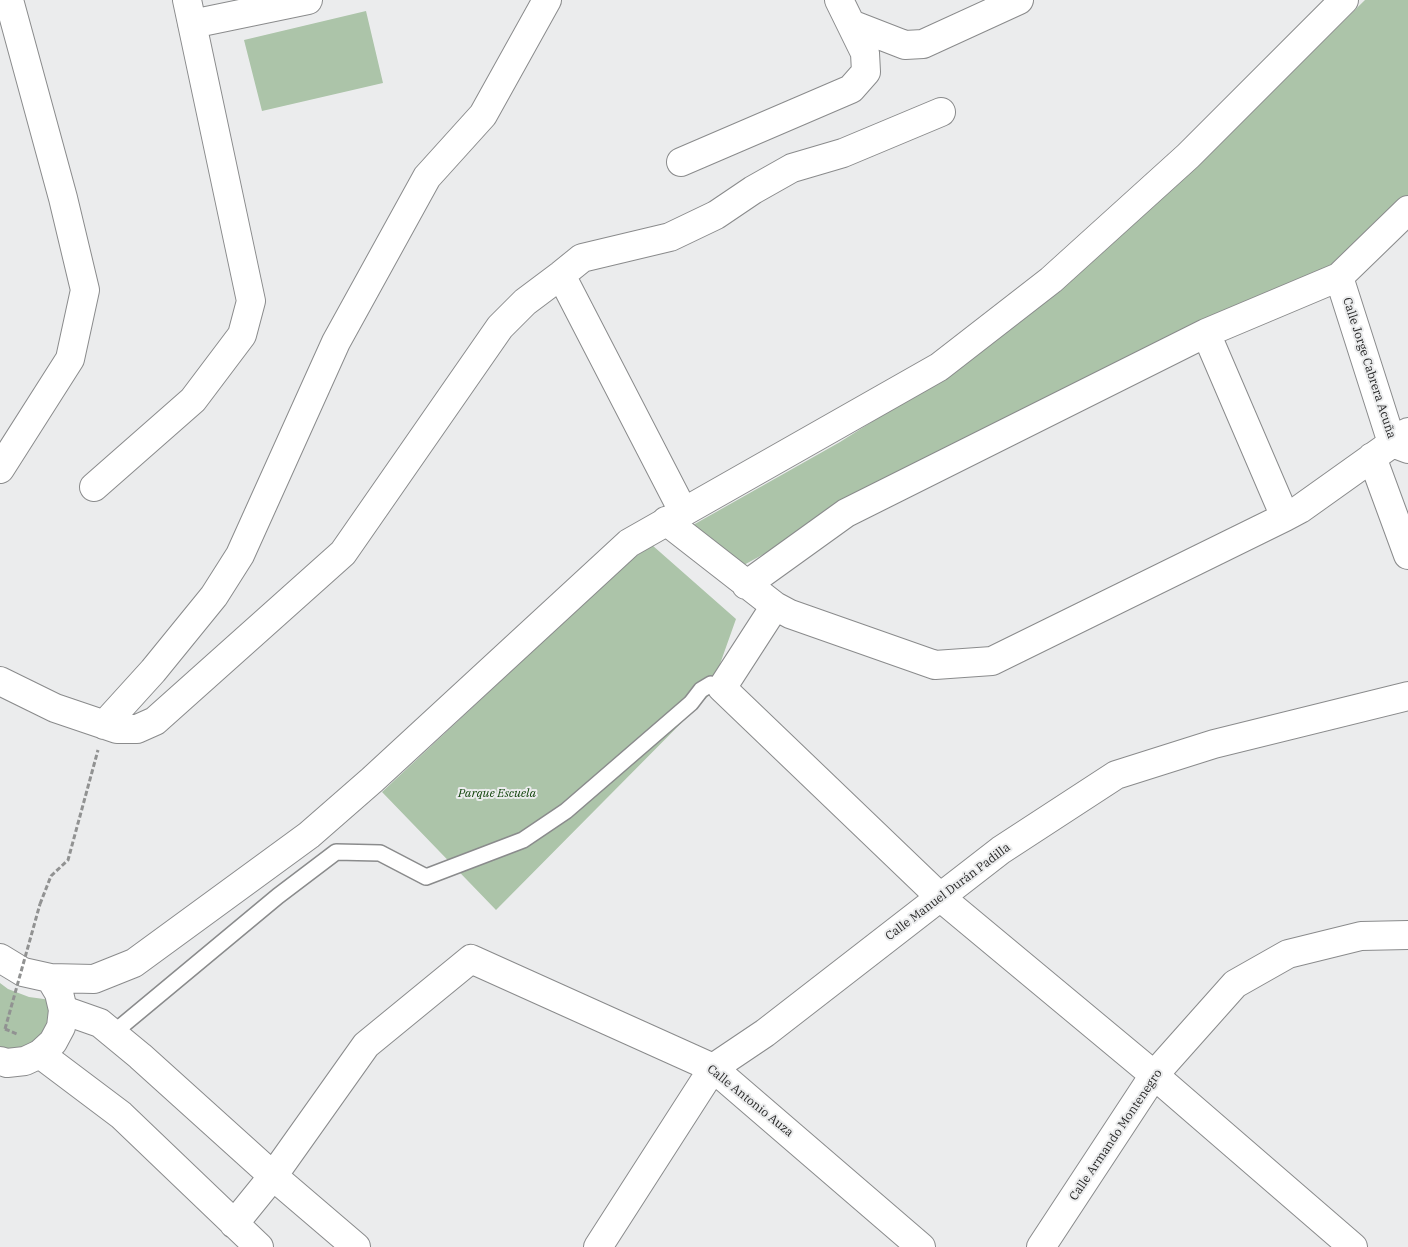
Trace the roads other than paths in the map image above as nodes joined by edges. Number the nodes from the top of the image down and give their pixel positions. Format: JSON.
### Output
{"nodes":[{"id":1,"x":9,"y":0,"type":"edge"},
{"id":2,"x":308,"y":0,"type":"edge"},
{"id":3,"x":547,"y":0,"type":"edge"},
{"id":4,"x":839,"y":0,"type":"edge"},
{"id":5,"x":1019,"y":0,"type":"edge"},
{"id":6,"x":1344,"y":0,"type":"edge"},
{"id":7,"x":190,"y":12,"type":"edge"},
{"id":8,"x":851,"y":24,"type":"junction"},
{"id":9,"x":941,"y":112,"type":"dead end"},
{"id":10,"x":681,"y":162,"type":"dead end"},
{"id":11,"x":1408,"y":210,"type":"edge"},
{"id":12,"x":561,"y":275,"type":"junction"},
{"id":13,"x":1339,"y":277,"type":"junction"},
{"id":14,"x":1206,"y":333,"type":"junction"},
{"id":15,"x":1395,"y":445,"type":"edge"},
{"id":16,"x":0,"y":469,"type":"edge"},
{"id":17,"x":94,"y":487,"type":"dead end"},
{"id":18,"x":675,"y":516,"type":"junction"},
{"id":19,"x":1285,"y":518,"type":"junction"},
{"id":20,"x":1408,"y":555,"type":"edge"},
{"id":21,"x":746,"y":585,"type":"junction"},
{"id":22,"x":775,"y":606,"type":"junction"},
{"id":23,"x":0,"y":681,"type":"edge"},
{"id":24,"x":722,"y":688,"type":"junction"},
{"id":25,"x":1408,"y":696,"type":"edge"},
{"id":26,"x":104,"y":725,"type":"junction"},
{"id":27,"x":940,"y":897,"type":"junction"},
{"id":28,"x":1408,"y":936,"type":"edge"},
{"id":29,"x":2,"y":961,"type":"edge"},
{"id":30,"x":50,"y":978,"type":"junction"},
{"id":31,"x":63,"y":1010,"type":"junction"},
{"id":32,"x":112,"y":1034,"type":"junction"},
{"id":33,"x":40,"y":1054,"type":"junction"},
{"id":34,"x":0,"y":1060,"type":"edge"},
{"id":35,"x":713,"y":1068,"type":"junction"},
{"id":36,"x":1154,"y":1076,"type":"junction"},
{"id":37,"x":273,"y":1176,"type":"junction"},
{"id":38,"x":234,"y":1224,"type":"junction"},
{"id":39,"x":259,"y":1247,"type":"edge"},
{"id":40,"x":356,"y":1247,"type":"edge"},
{"id":41,"x":598,"y":1247,"type":"edge"},
{"id":42,"x":921,"y":1247,"type":"edge"},
{"id":43,"x":1041,"y":1247,"type":"edge"},
{"id":44,"x":1353,"y":1247,"type":"edge"}],
"edges":[{"from":1,"to":16,"type":"street"},
{"from":2,"to":7,"type":"street"},
{"from":3,"to":26,"type":"street"},
{"from":4,"to":8,"type":"street"},
{"from":5,"to":8,"type":"street"},
{"from":6,"to":18,"type":"street"},
{"from":7,"to":17,"type":"street"},
{"from":8,"to":10,"type":"street"},
{"from":9,"to":12,"type":"street"},
{"from":11,"to":13,"type":"street"},
{"from":12,"to":18,"type":"street"},
{"from":12,"to":26,"type":"street"},
{"from":13,"to":14,"type":"street"},
{"from":13,"to":15,"type":"street","name":"Calle Jorge Cabrera Acuña"},
{"from":14,"to":19,"type":"street"},
{"from":14,"to":21,"type":"street"},
{"from":15,"to":19,"type":"street"},
{"from":15,"to":20,"type":"street","name":"Calle Jorge Cabrera Acuña"},
{"from":18,"to":21,"type":"street"},
{"from":18,"to":30,"type":"street"},
{"from":19,"to":22,"type":"street"},
{"from":21,"to":22,"type":"street"},
{"from":22,"to":24,"type":"street"},
{"from":23,"to":26,"type":"street"},
{"from":24,"to":27,"type":"street"},
{"from":24,"to":32,"type":"lane"},
{"from":25,"to":27,"type":"street","name":"Calle Manuel Durán Padilla"},
{"from":27,"to":35,"type":"street","name":"Calle Manuel Durán Padilla"},
{"from":27,"to":36,"type":"street"},
{"from":28,"to":36,"type":"street","name":"Calle Armando Montenegro"},
{"from":29,"to":30,"type":"street"},
{"from":30,"to":31,"type":"street"},
{"from":31,"to":32,"type":"street"},
{"from":31,"to":33,"type":"street"},
{"from":32,"to":37,"type":"street"},
{"from":33,"to":34,"type":"street"},
{"from":33,"to":38,"type":"street"},
{"from":35,"to":37,"type":"street","name":"Calle Antonio Auza"},
{"from":35,"to":41,"type":"street","name":"Calle Manuel Durán Padilla"},
{"from":35,"to":42,"type":"street","name":"Calle Antonio Auza"},
{"from":36,"to":43,"type":"street","name":"Calle Armando Montenegro"},
{"from":36,"to":44,"type":"street"},
{"from":37,"to":38,"type":"street"},
{"from":37,"to":40,"type":"street"},
{"from":38,"to":39,"type":"street"}]}
